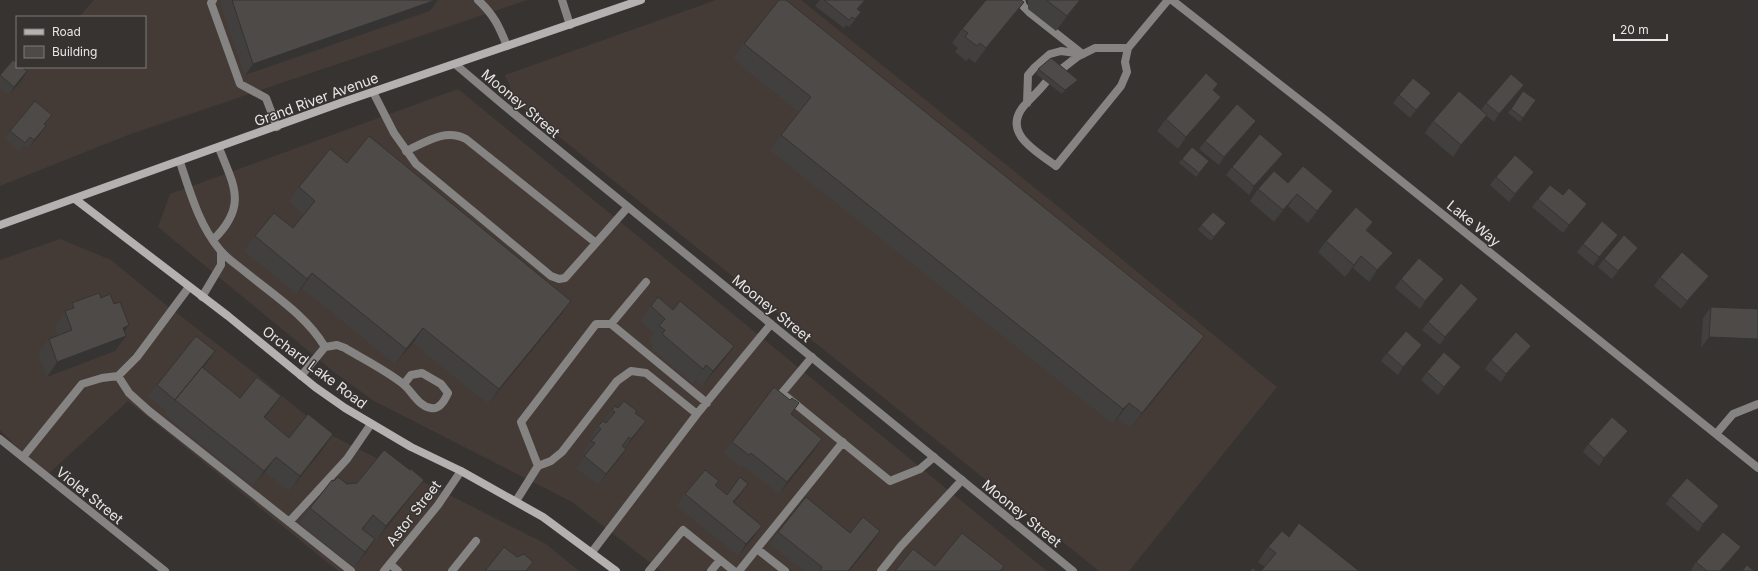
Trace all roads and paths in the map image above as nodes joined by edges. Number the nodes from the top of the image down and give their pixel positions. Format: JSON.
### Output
{"nodes":[{"id":1,"x":213,"y":0,"type":"edge"},
{"id":2,"x":478,"y":0,"type":"edge"},
{"id":3,"x":562,"y":0,"type":"edge"},
{"id":4,"x":642,"y":0,"type":"edge"},
{"id":5,"x":1021,"y":0,"type":"edge"},
{"id":6,"x":1168,"y":0,"type":"edge"},
{"id":7,"x":1172,"y":0,"type":"edge"},
{"id":8,"x":570,"y":25,"type":"junction"},
{"id":9,"x":507,"y":46,"type":"junction"},
{"id":10,"x":1128,"y":48,"type":"junction"},
{"id":11,"x":1083,"y":54,"type":"junction"},
{"id":12,"x":455,"y":64,"type":"junction"},
{"id":13,"x":1059,"y":71,"type":"edge"},
{"id":14,"x":1046,"y":82,"type":"dead end"},
{"id":15,"x":373,"y":92,"type":"junction"},
{"id":16,"x":1027,"y":103,"type":"junction"},
{"id":17,"x":277,"y":127,"type":"junction"},
{"id":18,"x":219,"y":148,"type":"junction"},
{"id":19,"x":406,"y":151,"type":"junction"},
{"id":20,"x":180,"y":162,"type":"junction"},
{"id":21,"x":75,"y":199,"type":"junction"},
{"id":22,"x":628,"y":207,"type":"junction"},
{"id":23,"x":0,"y":225,"type":"edge"},
{"id":24,"x":213,"y":240,"type":"junction"},
{"id":25,"x":596,"y":243,"type":"junction"},
{"id":26,"x":221,"y":252,"type":"junction"},
{"id":27,"x":646,"y":282,"type":"dead end"},
{"id":28,"x":189,"y":287,"type":"junction"},
{"id":29,"x":202,"y":297,"type":"junction"},
{"id":30,"x":611,"y":324,"type":"junction"},
{"id":31,"x":771,"y":324,"type":"junction"},
{"id":32,"x":325,"y":347,"type":"junction"},
{"id":33,"x":812,"y":357,"type":"junction"},
{"id":34,"x":118,"y":376,"type":"junction"},
{"id":35,"x":302,"y":376,"type":"junction"},
{"id":36,"x":404,"y":384,"type":"junction"},
{"id":37,"x":707,"y":402,"type":"junction"},
{"id":38,"x":1758,"y":404,"type":"edge"},
{"id":39,"x":697,"y":414,"type":"junction"},
{"id":40,"x":371,"y":424,"type":"junction"},
{"id":41,"x":1716,"y":434,"type":"junction"},
{"id":42,"x":0,"y":439,"type":"edge"},
{"id":43,"x":843,"y":442,"type":"junction"},
{"id":44,"x":23,"y":457,"type":"junction"},
{"id":45,"x":934,"y":457,"type":"junction"},
{"id":46,"x":538,"y":466,"type":"junction"},
{"id":47,"x":1758,"y":468,"type":"edge"},
{"id":48,"x":461,"y":470,"type":"junction"},
{"id":49,"x":962,"y":480,"type":"junction"},
{"id":50,"x":516,"y":502,"type":"junction"},
{"id":51,"x":289,"y":522,"type":"junction"},
{"id":52,"x":476,"y":541,"type":"dead end"},
{"id":53,"x":757,"y":549,"type":"junction"},
{"id":54,"x":592,"y":552,"type":"junction"},
{"id":55,"x":720,"y":560,"type":"junction"},
{"id":56,"x":390,"y":564,"type":"junction"},
{"id":57,"x":165,"y":571,"type":"edge"},
{"id":58,"x":351,"y":571,"type":"edge"},
{"id":59,"x":384,"y":571,"type":"edge"},
{"id":60,"x":398,"y":571,"type":"edge"},
{"id":61,"x":452,"y":571,"type":"edge"},
{"id":62,"x":616,"y":571,"type":"edge"},
{"id":63,"x":649,"y":571,"type":"edge"},
{"id":64,"x":711,"y":571,"type":"edge"},
{"id":65,"x":734,"y":571,"type":"edge"},
{"id":66,"x":739,"y":571,"type":"edge"},
{"id":67,"x":785,"y":571,"type":"edge"},
{"id":68,"x":881,"y":571,"type":"edge"},
{"id":69,"x":1073,"y":571,"type":"edge"}],
"edges":[{"from":1,"to":17,"type":"street"},
{"from":2,"to":9,"type":"street"},
{"from":3,"to":8,"type":"street"},
{"from":4,"to":8,"type":"main road","name":"Grand River Avenue"},
{"from":5,"to":11,"type":"street"},
{"from":6,"to":10,"type":"street"},
{"from":7,"to":41,"type":"street","name":"Lake Way"},
{"from":8,"to":9,"type":"main road","name":"Grand River Avenue"},
{"from":9,"to":12,"type":"main road","name":"Grand River Avenue"},
{"from":10,"to":11,"type":"street"},
{"from":10,"to":16,"type":"street"},
{"from":11,"to":13,"type":"street"},
{"from":11,"to":16,"type":"street"},
{"from":12,"to":15,"type":"main road","name":"Grand River Avenue"},
{"from":12,"to":22,"type":"street","name":"Mooney Street"},
{"from":14,"to":16,"type":"street"},
{"from":15,"to":17,"type":"main road","name":"Grand River Avenue"},
{"from":15,"to":19,"type":"street"},
{"from":17,"to":18,"type":"main road","name":"Grand River Avenue"},
{"from":18,"to":20,"type":"main road","name":"Grand River Avenue"},
{"from":18,"to":24,"type":"street"},
{"from":19,"to":25,"type":"street"},
{"from":19,"to":25,"type":"street"},
{"from":20,"to":21,"type":"main road","name":"Grand River Avenue"},
{"from":20,"to":24,"type":"street"},
{"from":21,"to":23,"type":"main road","name":"Grand River Avenue"},
{"from":21,"to":28,"type":"main road","name":"Orchard Lake Road"},
{"from":22,"to":25,"type":"street"},
{"from":22,"to":31,"type":"street","name":"Mooney Street"},
{"from":24,"to":26,"type":"street"},
{"from":26,"to":29,"type":"street"},
{"from":26,"to":32,"type":"street"},
{"from":27,"to":30,"type":"street"},
{"from":28,"to":29,"type":"main road","name":"Orchard Lake Road"},
{"from":28,"to":34,"type":"street"},
{"from":29,"to":35,"type":"main road","name":"Orchard Lake Road"},
{"from":30,"to":37,"type":"street"},
{"from":30,"to":46,"type":"street"},
{"from":31,"to":33,"type":"street","name":"Mooney Street"},
{"from":31,"to":37,"type":"street"},
{"from":32,"to":35,"type":"street"},
{"from":32,"to":36,"type":"street"},
{"from":33,"to":43,"type":"street"},
{"from":33,"to":45,"type":"street","name":"Mooney Street"},
{"from":34,"to":44,"type":"street"},
{"from":34,"to":51,"type":"street"},
{"from":35,"to":40,"type":"main road","name":"Orchard Lake Road"},
{"from":36,"to":36,"type":"street"},
{"from":37,"to":39,"type":"street"},
{"from":38,"to":41,"type":"street"},
{"from":39,"to":46,"type":"street"},
{"from":39,"to":54,"type":"street"},
{"from":40,"to":48,"type":"main road","name":"Orchard Lake Road"},
{"from":40,"to":51,"type":"street"},
{"from":41,"to":47,"type":"street","name":"Lake Way"},
{"from":42,"to":44,"type":"street","name":"Violet Street"},
{"from":43,"to":45,"type":"street"},
{"from":43,"to":53,"type":"street"},
{"from":44,"to":57,"type":"street","name":"Violet Street"},
{"from":45,"to":49,"type":"street","name":"Mooney Street"},
{"from":46,"to":50,"type":"street"},
{"from":48,"to":50,"type":"main road","name":"Orchard Lake Road"},
{"from":48,"to":56,"type":"street","name":"Astor Street"},
{"from":49,"to":68,"type":"street"},
{"from":49,"to":69,"type":"street","name":"Mooney Street"},
{"from":50,"to":54,"type":"main road","name":"Orchard Lake Road"},
{"from":51,"to":58,"type":"street"},
{"from":52,"to":61,"type":"street"},
{"from":53,"to":66,"type":"street"},
{"from":53,"to":67,"type":"street"},
{"from":54,"to":62,"type":"main road","name":"Orchard Lake Road"},
{"from":55,"to":63,"type":"street"},
{"from":55,"to":64,"type":"street"},
{"from":55,"to":65,"type":"street"},
{"from":56,"to":59,"type":"street","name":"Astor Street"},
{"from":56,"to":60,"type":"street"}]}
